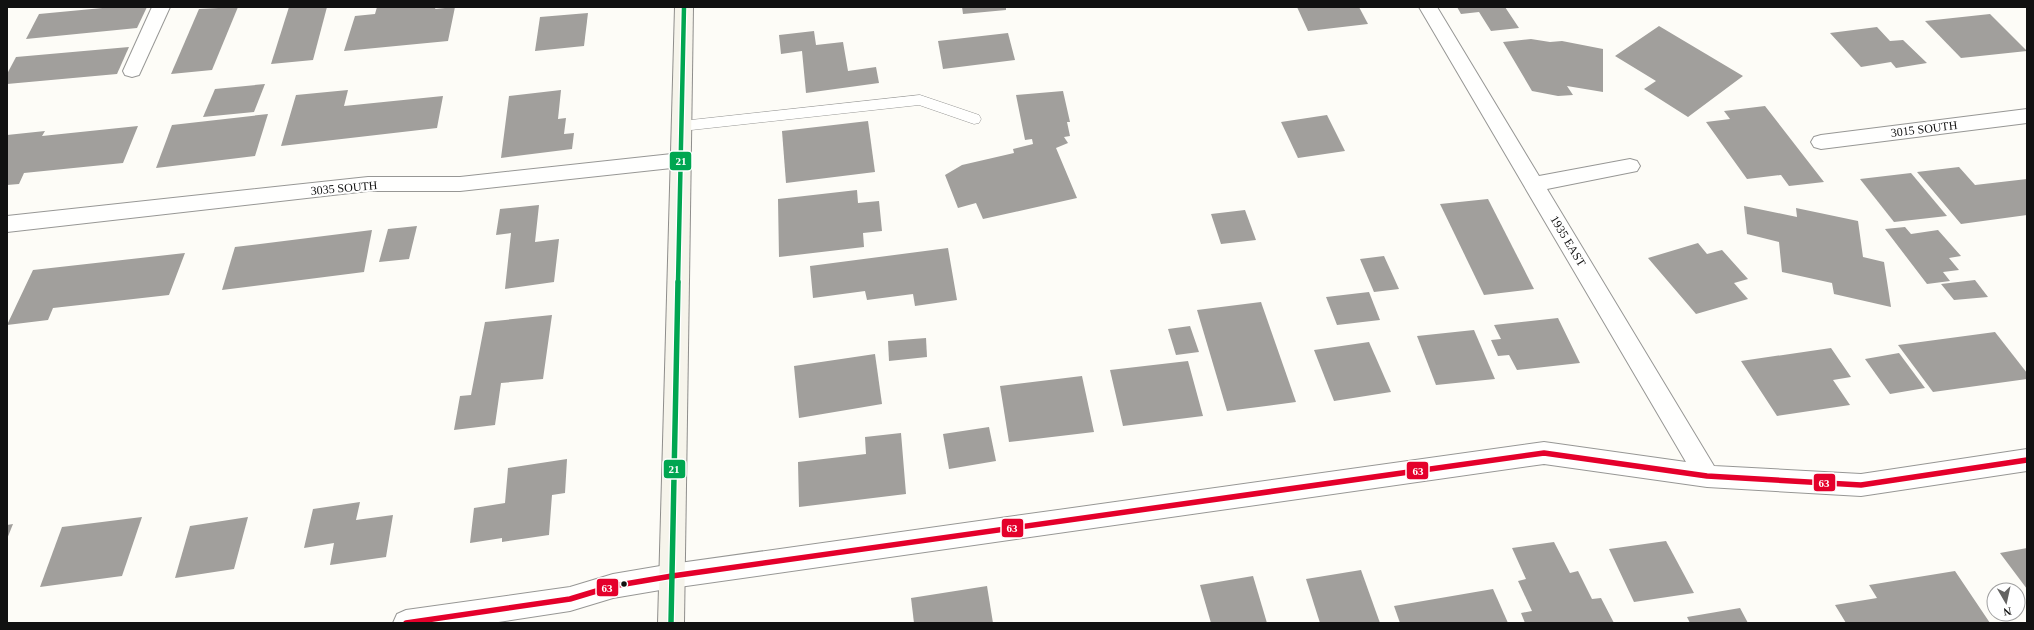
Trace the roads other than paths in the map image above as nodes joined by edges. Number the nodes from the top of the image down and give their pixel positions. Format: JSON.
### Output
{"nodes":[{"id":1,"x":161,"y":7,"type":"edge"},
{"id":2,"x":684,"y":7,"type":"edge"},
{"id":3,"x":1428,"y":7,"type":"edge"},
{"id":4,"x":132,"y":71,"type":"dead end"},
{"id":5,"x":2027,"y":116,"type":"edge"},
{"id":6,"x":974,"y":119,"type":"dead end"},
{"id":7,"x":682,"y":126,"type":"junction"},
{"id":8,"x":1821,"y":142,"type":"dead end"},
{"id":9,"x":681,"y":160,"type":"junction"},
{"id":10,"x":1630,"y":166,"type":"dead end"},
{"id":11,"x":1534,"y":184,"type":"junction"},
{"id":12,"x":7,"y":224,"type":"edge"},
{"id":13,"x":2027,"y":460,"type":"edge"},
{"id":14,"x":1707,"y":476,"type":"junction"},
{"id":15,"x":672,"y":576,"type":"junction"},
{"id":16,"x":406,"y":623,"type":"edge"},
{"id":17,"x":671,"y":623,"type":"edge"}],
"edges":[{"from":1,"to":4,"type":"street"},
{"from":2,"to":7,"type":"street"},
{"from":3,"to":11,"type":"street","name":"1935 EAST"},
{"from":5,"to":8,"type":"street","name":"3015 SOUTH"},
{"from":6,"to":7,"type":"lane"},
{"from":7,"to":9,"type":"street"},
{"from":9,"to":12,"type":"street","name":"3035 SOUTH"},
{"from":9,"to":15,"type":"street"},
{"from":10,"to":11,"type":"street"},
{"from":11,"to":14,"type":"street","name":"1935 EAST"},
{"from":13,"to":14,"type":"street"},
{"from":14,"to":15,"type":"street"},
{"from":15,"to":16,"type":"street"},
{"from":15,"to":17,"type":"street"}]}
